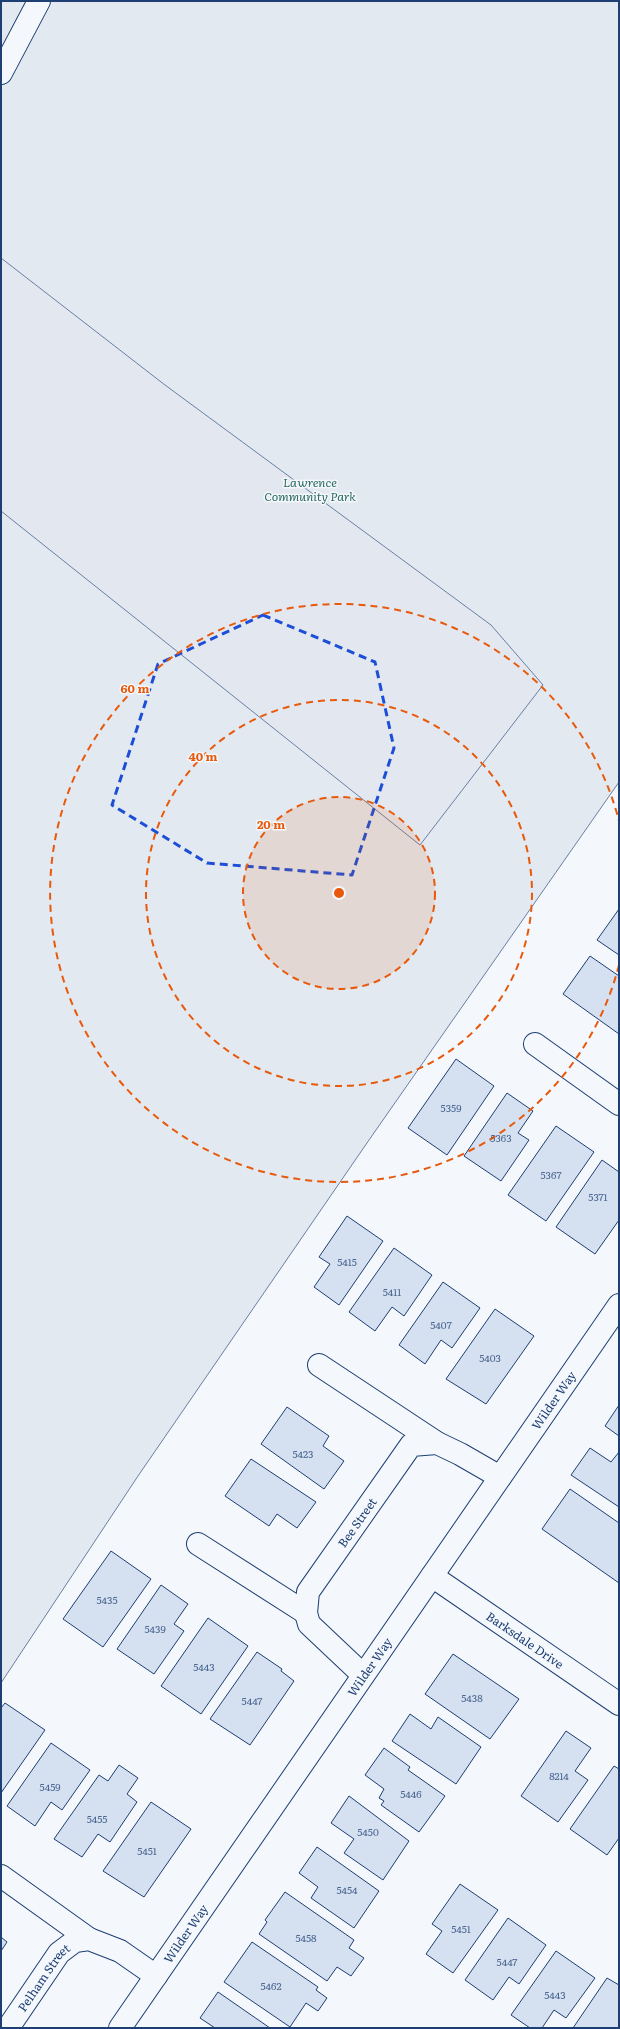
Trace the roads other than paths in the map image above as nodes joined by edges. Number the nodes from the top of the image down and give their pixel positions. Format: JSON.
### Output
{"nodes":[{"id":1,"x":39,"y":1,"type":"edge"},
{"id":2,"x":1,"y":73,"type":"edge"},
{"id":3,"x":535,"y":1044,"type":"dead end"},
{"id":4,"x":619,"y":1104,"type":"edge"},
{"id":5,"x":619,"y":1305,"type":"edge"},
{"id":6,"x":319,"y":1365,"type":"dead end"},
{"id":7,"x":438,"y":1443,"type":"junction"},
{"id":8,"x":500,"y":1478,"type":"junction"},
{"id":9,"x":198,"y":1544,"type":"dead end"},
{"id":10,"x":432,"y":1576,"type":"junction"},
{"id":11,"x":306,"y":1613,"type":"junction"},
{"id":12,"x":363,"y":1675,"type":"junction"},
{"id":13,"x":619,"y":1704,"type":"edge"},
{"id":14,"x":1,"y":1876,"type":"edge"},
{"id":15,"x":89,"y":1939,"type":"junction"},
{"id":16,"x":156,"y":1976,"type":"junction"},
{"id":17,"x":8,"y":2028,"type":"edge"},
{"id":18,"x":120,"y":2028,"type":"edge"}],
"edges":[{"from":1,"to":2,"type":"street"},
{"from":3,"to":4,"type":"street"},
{"from":5,"to":8,"type":"street","name":"Wilder Way"},
{"from":6,"to":7,"type":"street"},
{"from":7,"to":8,"type":"street"},
{"from":7,"to":11,"type":"street","name":"Bee Street"},
{"from":8,"to":10,"type":"street","name":"Wilder Way"},
{"from":9,"to":11,"type":"street"},
{"from":10,"to":12,"type":"street","name":"Wilder Way"},
{"from":10,"to":13,"type":"street","name":"Barksdale Drive"},
{"from":11,"to":12,"type":"street"},
{"from":12,"to":16,"type":"street","name":"Wilder Way"},
{"from":14,"to":15,"type":"street"},
{"from":15,"to":16,"type":"street"},
{"from":15,"to":17,"type":"street","name":"Pelham Street"},
{"from":16,"to":18,"type":"street","name":"Wilder Way"}]}
